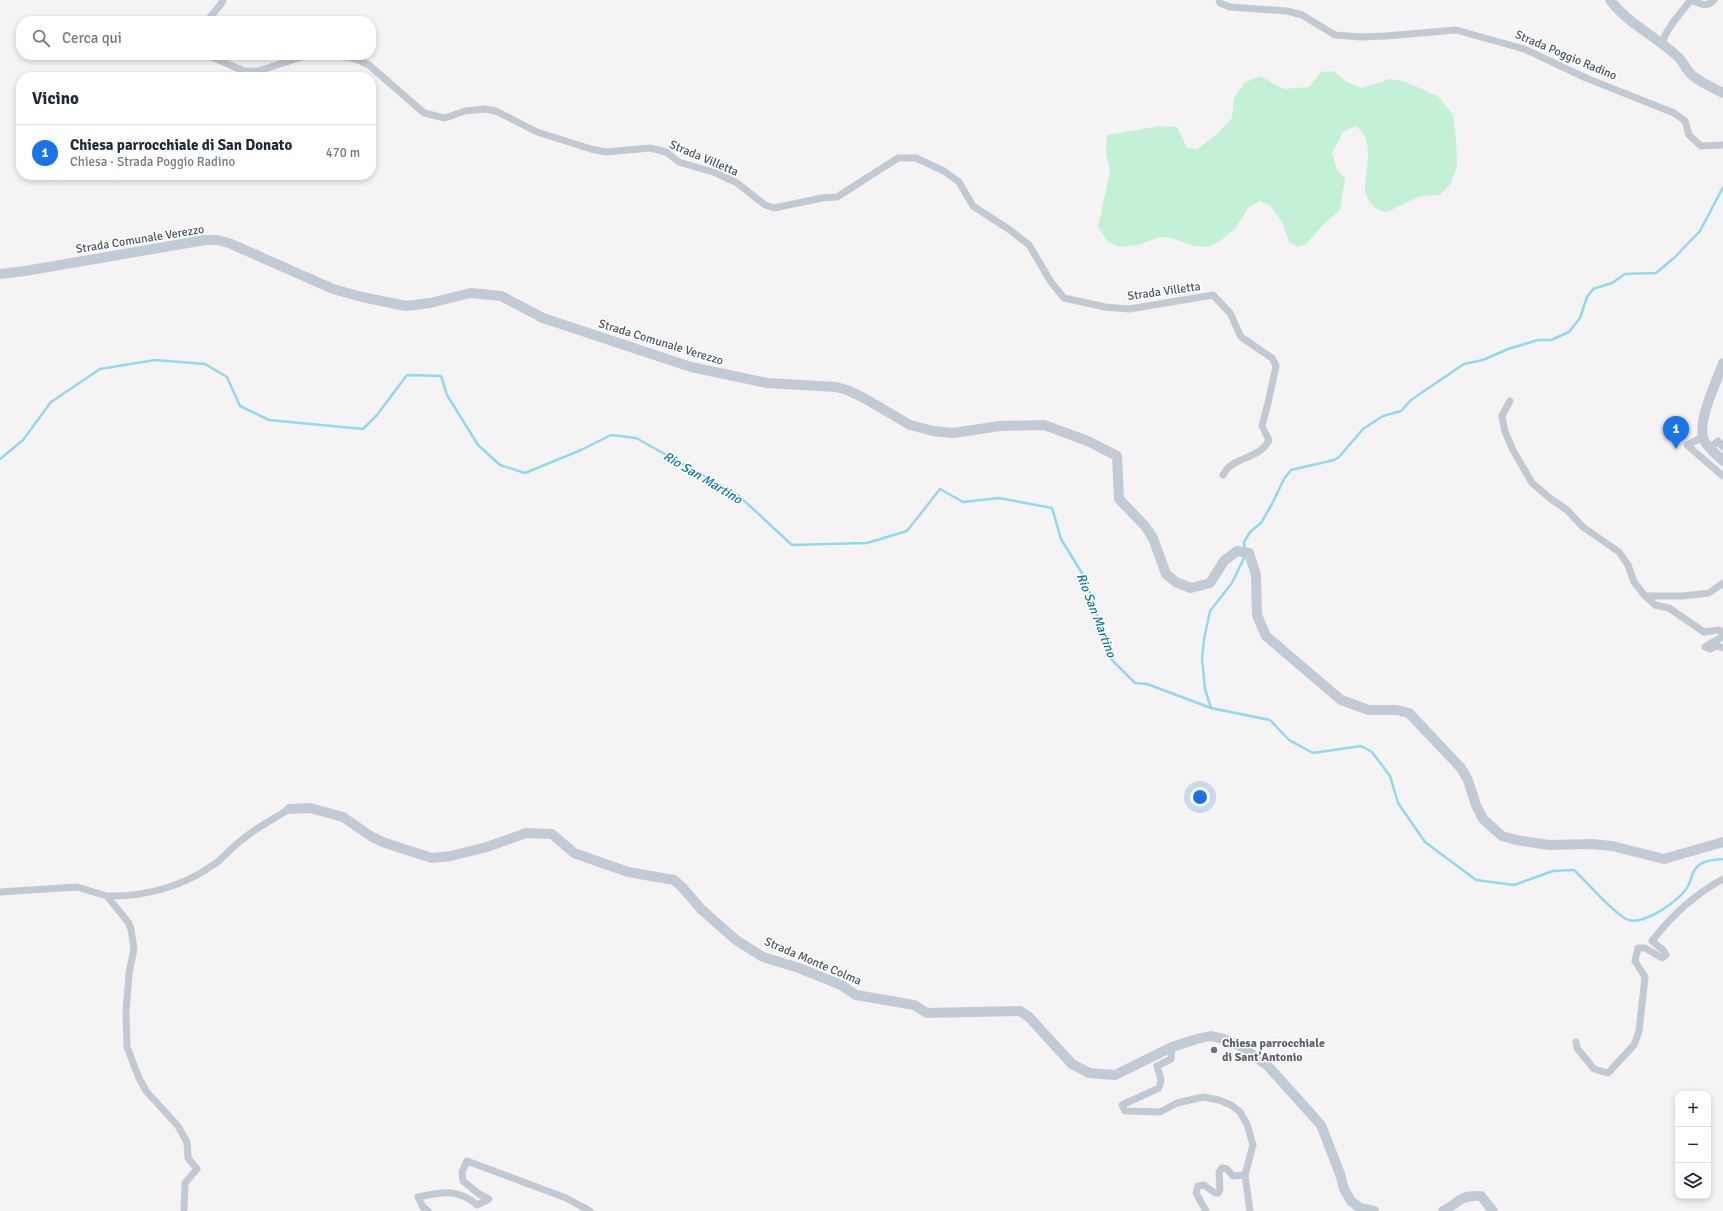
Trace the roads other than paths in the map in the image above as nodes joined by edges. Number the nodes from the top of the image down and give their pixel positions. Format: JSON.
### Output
{"nodes":[{"id":1,"x":222,"y":0,"type":"edge"},
{"id":2,"x":1219,"y":0,"type":"edge"},
{"id":3,"x":1610,"y":0,"type":"edge"},
{"id":4,"x":1714,"y":0,"type":"edge"},
{"id":5,"x":212,"y":16,"type":"edge"},
{"id":6,"x":1669,"y":50,"type":"junction"},
{"id":7,"x":218,"y":60,"type":"edge"},
{"id":8,"x":292,"y":60,"type":"edge"},
{"id":9,"x":358,"y":60,"type":"edge"},
{"id":10,"x":1723,"y":93,"type":"edge"},
{"id":11,"x":1723,"y":145,"type":"edge"},
{"id":12,"x":0,"y":274,"type":"edge"},
{"id":13,"x":1723,"y":363,"type":"edge"},
{"id":14,"x":1510,"y":400,"type":"dead end"},
{"id":15,"x":1699,"y":440,"type":"dead end"},
{"id":16,"x":1723,"y":447,"type":"edge"},
{"id":17,"x":1710,"y":448,"type":"junction"},
{"id":18,"x":1723,"y":461,"type":"edge"},
{"id":19,"x":1223,"y":475,"type":"dead end"},
{"id":20,"x":1723,"y":476,"type":"edge"},
{"id":21,"x":1723,"y":583,"type":"edge"},
{"id":22,"x":1645,"y":596,"type":"junction"},
{"id":23,"x":1723,"y":635,"type":"edge"},
{"id":24,"x":1723,"y":648,"type":"edge"},
{"id":25,"x":289,"y":809,"type":"joint"},
{"id":26,"x":1723,"y":842,"type":"edge"},
{"id":27,"x":1723,"y":879,"type":"edge"},
{"id":28,"x":0,"y":892,"type":"edge"},
{"id":29,"x":107,"y":896,"type":"junction"},
{"id":30,"x":1576,"y":1042,"type":"dead end"},
{"id":31,"x":1172,"y":1047,"type":"junction"},
{"id":32,"x":1244,"y":1175,"type":"junction"},
{"id":33,"x":184,"y":1211,"type":"edge"},
{"id":34,"x":428,"y":1211,"type":"edge"},
{"id":35,"x":590,"y":1211,"type":"edge"},
{"id":36,"x":1206,"y":1211,"type":"edge"},
{"id":37,"x":1250,"y":1211,"type":"edge"},
{"id":38,"x":1374,"y":1211,"type":"edge"},
{"id":39,"x":1443,"y":1211,"type":"edge"},
{"id":40,"x":1493,"y":1211,"type":"edge"}],
"edges":[{"from":1,"to":5,"type":"street"},
{"from":2,"to":11,"type":"street","name":"Strada Poggio Radino"},
{"from":3,"to":6,"type":"street"},
{"from":4,"to":6,"type":"street"},
{"from":6,"to":10,"type":"street"},
{"from":7,"to":8,"type":"street"},
{"from":9,"to":19,"type":"street","name":"Strada Villetta"},
{"from":12,"to":26,"type":"street","name":"Strada Comunale Verezzo"},
{"from":13,"to":17,"type":"street"},
{"from":14,"to":22,"type":"street"},
{"from":15,"to":20,"type":"street"},
{"from":16,"to":17,"type":"street"},
{"from":17,"to":18,"type":"street"},
{"from":21,"to":22,"type":"street"},
{"from":22,"to":23,"type":"street"},
{"from":23,"to":24,"type":"street"},
{"from":25,"to":29,"type":"street"},
{"from":25,"to":31,"type":"street","name":"Strada Monte Colma"},
{"from":27,"to":30,"type":"street"},
{"from":28,"to":29,"type":"street"},
{"from":29,"to":33,"type":"street"},
{"from":31,"to":32,"type":"street"},
{"from":31,"to":38,"type":"street","name":"Strada Monte Colma"},
{"from":32,"to":36,"type":"street"},
{"from":32,"to":37,"type":"street"},
{"from":34,"to":35,"type":"street"},
{"from":39,"to":40,"type":"street"}]}
